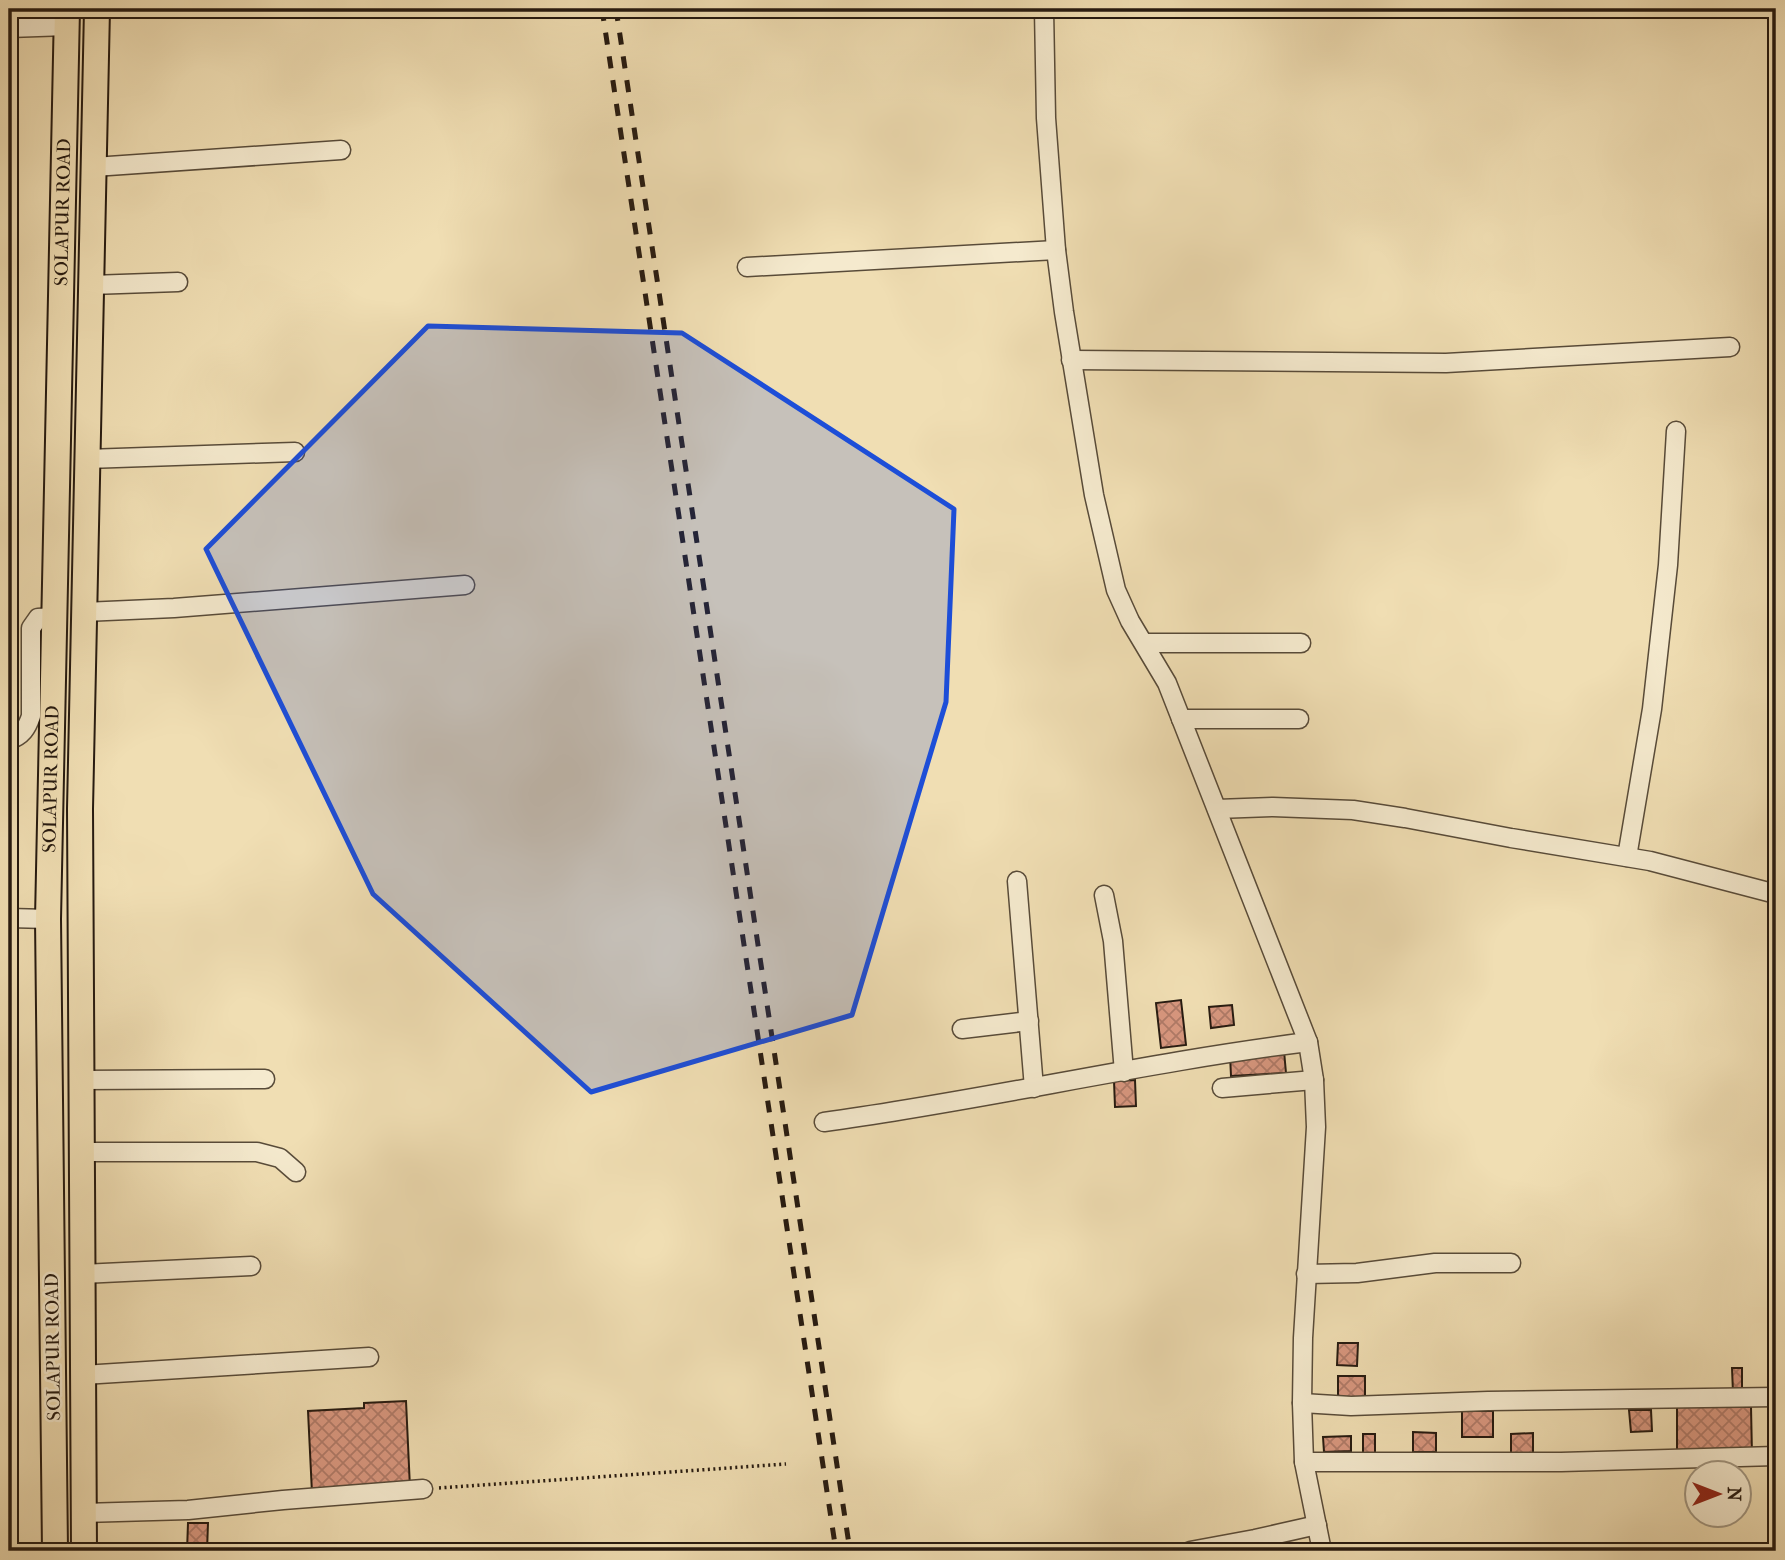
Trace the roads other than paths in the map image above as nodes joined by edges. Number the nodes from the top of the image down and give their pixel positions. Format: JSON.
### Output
{"nodes":[{"id":1,"x":97,"y":9,"type":"edge"},
{"id":2,"x":1044,"y":9,"type":"edge"},
{"id":3,"x":67,"y":17,"type":"edge"},
{"id":4,"x":9,"y":28,"type":"edge"},
{"id":5,"x":341,"y":150,"type":"dead end"},
{"id":6,"x":94,"y":167,"type":"junction"},
{"id":7,"x":1056,"y":250,"type":"junction"},
{"id":8,"x":747,"y":267,"type":"dead end"},
{"id":9,"x":178,"y":282,"type":"dead end"},
{"id":10,"x":91,"y":285,"type":"junction"},
{"id":11,"x":1730,"y":347,"type":"dead end"},
{"id":12,"x":1071,"y":360,"type":"junction"},
{"id":13,"x":1676,"y":431,"type":"dead end"},
{"id":14,"x":295,"y":453,"type":"dead end"},
{"id":15,"x":87,"y":459,"type":"junction"},
{"id":16,"x":465,"y":585,"type":"dead end"},
{"id":17,"x":84,"y":612,"type":"junction"},
{"id":18,"x":54,"y":617,"type":"junction"},
{"id":19,"x":1145,"y":643,"type":"junction"},
{"id":20,"x":1301,"y":643,"type":"dead end"},
{"id":21,"x":1181,"y":719,"type":"junction"},
{"id":22,"x":1299,"y":719,"type":"dead end"},
{"id":23,"x":9,"y":740,"type":"edge"},
{"id":24,"x":1217,"y":809,"type":"junction"},
{"id":25,"x":1627,"y":857,"type":"junction"},
{"id":26,"x":1017,"y":881,"type":"dead end"},
{"id":27,"x":1776,"y":894,"type":"edge"},
{"id":28,"x":1104,"y":895,"type":"dead end"},
{"id":29,"x":48,"y":914,"type":"junction"},
{"id":30,"x":9,"y":918,"type":"edge"},
{"id":31,"x":1029,"y":1021,"type":"junction"},
{"id":32,"x":962,"y":1029,"type":"dead end"},
{"id":33,"x":1308,"y":1042,"type":"junction"},
{"id":34,"x":1124,"y":1072,"type":"junction"},
{"id":35,"x":265,"y":1079,"type":"dead end"},
{"id":36,"x":81,"y":1080,"type":"junction"},
{"id":37,"x":1314,"y":1080,"type":"junction"},
{"id":38,"x":1034,"y":1088,"type":"junction"},
{"id":39,"x":1222,"y":1088,"type":"dead end"},
{"id":40,"x":824,"y":1122,"type":"dead end"},
{"id":41,"x":81,"y":1152,"type":"junction"},
{"id":42,"x":296,"y":1172,"type":"dead end"},
{"id":43,"x":1511,"y":1263,"type":"dead end"},
{"id":44,"x":251,"y":1266,"type":"dead end"},
{"id":45,"x":82,"y":1274,"type":"junction"},
{"id":46,"x":1306,"y":1274,"type":"junction"},
{"id":47,"x":369,"y":1357,"type":"dead end"},
{"id":48,"x":83,"y":1375,"type":"junction"},
{"id":49,"x":1776,"y":1397,"type":"edge"},
{"id":50,"x":1302,"y":1403,"type":"junction"},
{"id":51,"x":1776,"y":1457,"type":"edge"},
{"id":52,"x":1304,"y":1461,"type":"junction"},
{"id":53,"x":424,"y":1489,"type":"road end"},
{"id":54,"x":83,"y":1513,"type":"junction"},
{"id":55,"x":1317,"y":1525,"type":"junction"},
{"id":56,"x":55,"y":1551,"type":"edge"},
{"id":57,"x":84,"y":1551,"type":"edge"},
{"id":58,"x":1190,"y":1551,"type":"edge"},
{"id":59,"x":1322,"y":1551,"type":"edge"}],
"edges":[{"from":1,"to":6,"type":"highway","name":"SOLAPUR ROAD"},
{"from":2,"to":7,"type":"street"},
{"from":3,"to":4,"type":"street"},
{"from":3,"to":18,"type":"highway","name":"SOLAPUR ROAD"},
{"from":5,"to":6,"type":"street"},
{"from":6,"to":10,"type":"highway","name":"SOLAPUR ROAD"},
{"from":7,"to":8,"type":"street"},
{"from":7,"to":12,"type":"street"},
{"from":9,"to":10,"type":"street"},
{"from":10,"to":15,"type":"highway","name":"SOLAPUR ROAD"},
{"from":11,"to":12,"type":"street"},
{"from":12,"to":19,"type":"street"},
{"from":13,"to":25,"type":"street"},
{"from":14,"to":15,"type":"street"},
{"from":15,"to":17,"type":"highway","name":"SOLAPUR ROAD"},
{"from":16,"to":17,"type":"street"},
{"from":17,"to":36,"type":"highway","name":"SOLAPUR ROAD"},
{"from":18,"to":23,"type":"street"},
{"from":18,"to":29,"type":"highway","name":"SOLAPUR ROAD"},
{"from":19,"to":20,"type":"street"},
{"from":19,"to":21,"type":"street"},
{"from":21,"to":22,"type":"street"},
{"from":21,"to":24,"type":"street"},
{"from":24,"to":25,"type":"street"},
{"from":24,"to":33,"type":"street"},
{"from":25,"to":27,"type":"street"},
{"from":26,"to":31,"type":"street"},
{"from":28,"to":34,"type":"street"},
{"from":29,"to":30,"type":"street"},
{"from":29,"to":56,"type":"highway","name":"SOLAPUR ROAD"},
{"from":31,"to":32,"type":"street"},
{"from":31,"to":38,"type":"street"},
{"from":33,"to":34,"type":"street"},
{"from":33,"to":37,"type":"street"},
{"from":34,"to":38,"type":"street"},
{"from":35,"to":36,"type":"street"},
{"from":36,"to":41,"type":"highway","name":"SOLAPUR ROAD"},
{"from":37,"to":39,"type":"street"},
{"from":37,"to":46,"type":"street"},
{"from":38,"to":40,"type":"street"},
{"from":41,"to":42,"type":"street"},
{"from":41,"to":45,"type":"highway","name":"SOLAPUR ROAD"},
{"from":43,"to":46,"type":"street"},
{"from":44,"to":45,"type":"street"},
{"from":45,"to":48,"type":"highway","name":"SOLAPUR ROAD"},
{"from":46,"to":50,"type":"street"},
{"from":47,"to":48,"type":"street"},
{"from":48,"to":54,"type":"highway","name":"SOLAPUR ROAD"},
{"from":49,"to":50,"type":"street"},
{"from":50,"to":52,"type":"street"},
{"from":51,"to":52,"type":"street"},
{"from":52,"to":55,"type":"street"},
{"from":53,"to":54,"type":"street"},
{"from":54,"to":57,"type":"highway","name":"SOLAPUR ROAD"},
{"from":55,"to":58,"type":"street"},
{"from":55,"to":59,"type":"street"}]}
